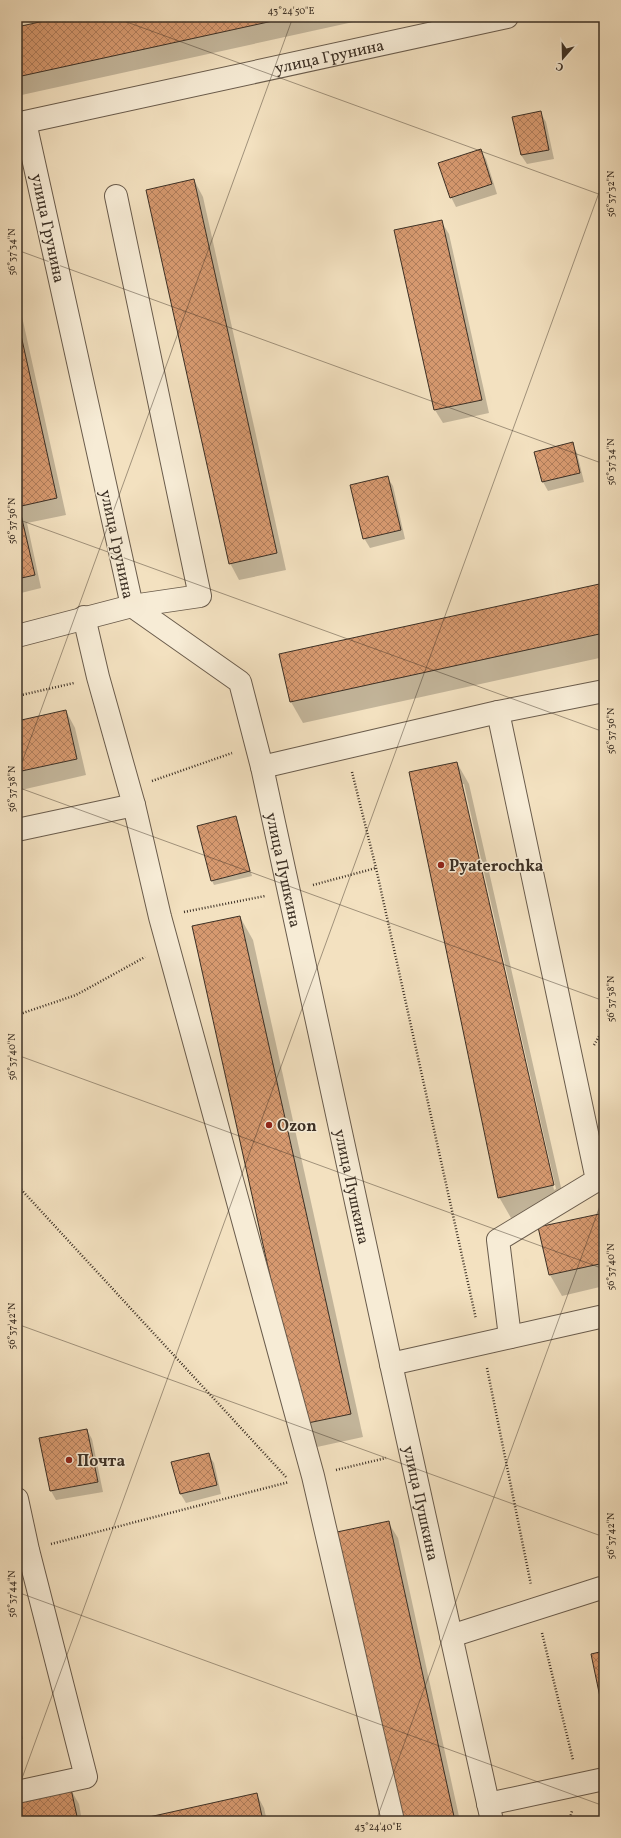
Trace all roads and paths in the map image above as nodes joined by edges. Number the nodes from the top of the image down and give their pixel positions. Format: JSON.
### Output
{"nodes":[{"id":1,"x":507,"y":17,"type":"edge"},
{"id":2,"x":116,"y":196,"type":"dead end"},
{"id":3,"x":132,"y":606,"type":"junction"},
{"id":4,"x":84,"y":617,"type":"junction"},
{"id":5,"x":17,"y":636,"type":"edge"},
{"id":6,"x":98,"y":677,"type":"junction"},
{"id":7,"x":604,"y":690,"type":"edge"},
{"id":8,"x":17,"y":696,"type":"edge"},
{"id":9,"x":498,"y":712,"type":"junction"},
{"id":10,"x":256,"y":744,"type":"junction"},
{"id":11,"x":346,"y":748,"type":"junction"},
{"id":12,"x":262,"y":767,"type":"junction"},
{"id":13,"x":131,"y":797,"type":"junction"},
{"id":14,"x":17,"y":830,"type":"edge"},
{"id":15,"x":17,"y":1185,"type":"edge"},
{"id":16,"x":604,"y":1316,"type":"edge"},
{"id":17,"x":510,"y":1337,"type":"junction"},
{"id":18,"x":482,"y":1344,"type":"junction"},
{"id":19,"x":391,"y":1364,"type":"junction"},
{"id":20,"x":388,"y":1457,"type":"dead end"},
{"id":21,"x":313,"y":1476,"type":"junction"},
{"id":22,"x":17,"y":1498,"type":"edge"},
{"id":23,"x":28,"y":1550,"type":"junction"},
{"id":24,"x":601,"y":1588,"type":"dead end"},
{"id":25,"x":536,"y":1609,"type":"junction"},
{"id":26,"x":451,"y":1636,"type":"junction"},
{"id":27,"x":604,"y":1779,"type":"edge"},
{"id":28,"x":579,"y":1784,"type":"junction"},
{"id":29,"x":17,"y":1792,"type":"edge"},
{"id":30,"x":490,"y":1813,"type":"edge"},
{"id":31,"x":393,"y":1821,"type":"edge"},
{"id":32,"x":569,"y":1821,"type":"edge"}],
"edges":[{"from":1,"to":3,"type":"street","name":"улица Грунина"},
{"from":2,"to":3,"type":"street"},
{"from":3,"to":4,"type":"street","name":"улица Грунина"},
{"from":3,"to":10,"type":"street","name":"улица Пушкина"},
{"from":4,"to":5,"type":"street","name":"улица Грунина"},
{"from":4,"to":6,"type":"street"},
{"from":6,"to":8,"type":"path"},
{"from":6,"to":13,"type":"street"},
{"from":7,"to":9,"type":"street"},
{"from":9,"to":11,"type":"street"},
{"from":9,"to":17,"type":"street"},
{"from":10,"to":12,"type":"street","name":"улица Пушкина"},
{"from":10,"to":13,"type":"path"},
{"from":11,"to":12,"type":"street"},
{"from":11,"to":18,"type":"path"},
{"from":12,"to":19,"type":"street","name":"улица Пушкина"},
{"from":13,"to":14,"type":"street"},
{"from":13,"to":21,"type":"street"},
{"from":15,"to":23,"type":"path"},
{"from":16,"to":17,"type":"street"},
{"from":17,"to":18,"type":"street"},
{"from":18,"to":19,"type":"street"},
{"from":18,"to":25,"type":"path"},
{"from":19,"to":26,"type":"street","name":"улица Пушкина"},
{"from":20,"to":21,"type":"path"},
{"from":21,"to":31,"type":"street"},
{"from":22,"to":23,"type":"street"},
{"from":23,"to":29,"type":"street"},
{"from":24,"to":25,"type":"street"},
{"from":25,"to":26,"type":"street"},
{"from":25,"to":28,"type":"path"},
{"from":26,"to":30,"type":"street","name":"улица Пушкина"},
{"from":27,"to":28,"type":"street"},
{"from":28,"to":30,"type":"street"},
{"from":28,"to":32,"type":"path"}]}
